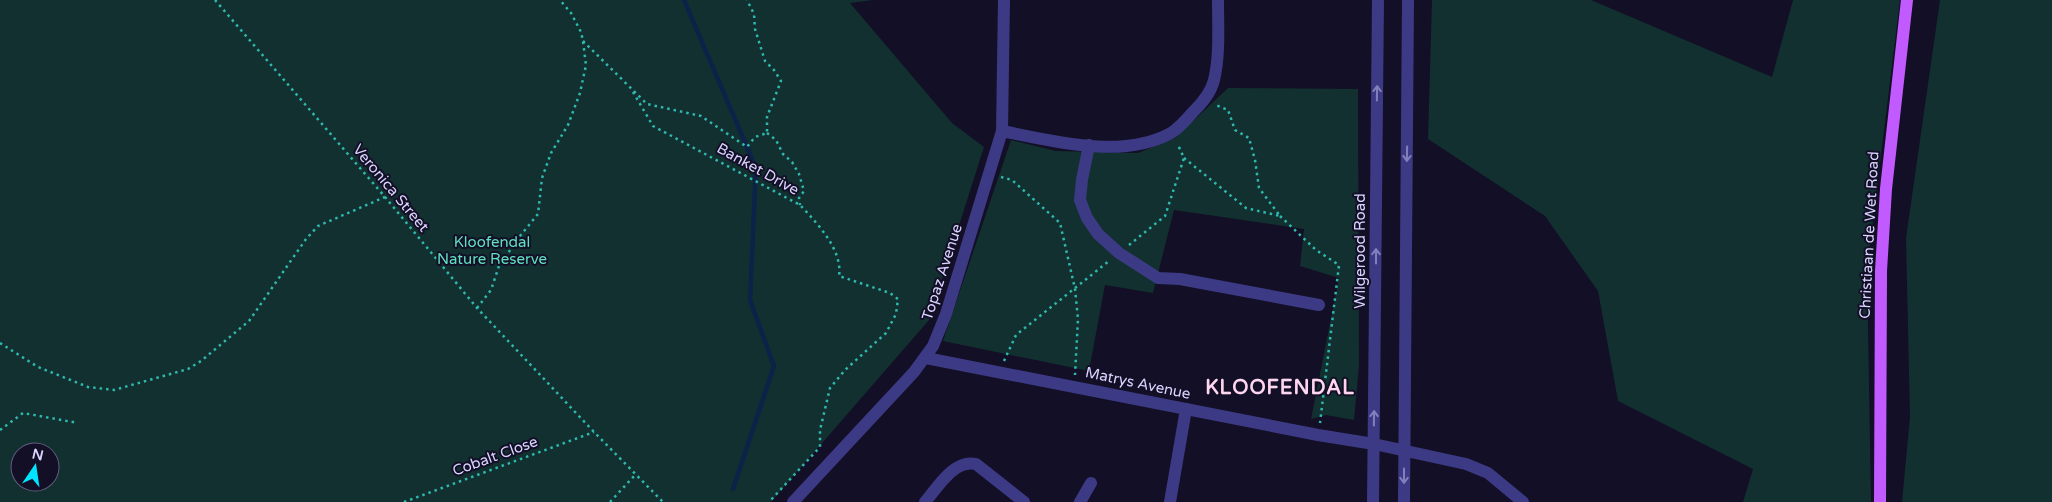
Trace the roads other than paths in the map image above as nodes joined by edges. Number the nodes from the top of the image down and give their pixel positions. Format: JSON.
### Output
{"nodes":[{"id":1,"x":1004,"y":0,"type":"edge"},
{"id":2,"x":1218,"y":0,"type":"edge"},
{"id":3,"x":1378,"y":0,"type":"edge"},
{"id":4,"x":1408,"y":0,"type":"edge"},
{"id":5,"x":1907,"y":0,"type":"edge"},
{"id":6,"x":1002,"y":131,"type":"junction"},
{"id":7,"x":1089,"y":145,"type":"junction"},
{"id":8,"x":1319,"y":305,"type":"dead end"},
{"id":9,"x":926,"y":358,"type":"junction"},
{"id":10,"x":1186,"y":409,"type":"junction"},
{"id":11,"x":1374,"y":444,"type":"junction"},
{"id":12,"x":1405,"y":451,"type":"junction"},
{"id":13,"x":1091,"y":483,"type":"dead end"},
{"id":14,"x":796,"y":501,"type":"edge"},
{"id":15,"x":925,"y":502,"type":"edge"},
{"id":16,"x":1024,"y":502,"type":"edge"},
{"id":17,"x":1080,"y":502,"type":"edge"},
{"id":18,"x":1170,"y":502,"type":"edge"},
{"id":19,"x":1373,"y":502,"type":"edge"},
{"id":20,"x":1404,"y":502,"type":"edge"},
{"id":21,"x":1523,"y":502,"type":"edge"},
{"id":22,"x":1880,"y":502,"type":"edge"}],
"edges":[{"from":1,"to":6,"type":"street","name":"Topaz Avenue"},
{"from":2,"to":7,"type":"street"},
{"from":11,"to":3,"type":"street","name":"Wilgerood Road","one_way":true},
{"from":4,"to":12,"type":"street","one_way":true},
{"from":5,"to":22,"type":"main road","name":"Christiaan de Wet Road"},
{"from":6,"to":7,"type":"street"},
{"from":6,"to":9,"type":"street","name":"Topaz Avenue"},
{"from":7,"to":8,"type":"street"},
{"from":9,"to":10,"type":"street","name":"Matrys Avenue"},
{"from":9,"to":14,"type":"street","name":"Topaz Avenue"},
{"from":10,"to":11,"type":"street","name":"Matrys Avenue"},
{"from":10,"to":18,"type":"street"},
{"from":11,"to":12,"type":"street","name":"Matrys Avenue"},
{"from":11,"to":19,"type":"street","name":"Wilgerood Road"},
{"from":12,"to":20,"type":"street","one_way":true},
{"from":12,"to":21,"type":"street","name":"Matrys Avenue"},
{"from":13,"to":17,"type":"street"},
{"from":15,"to":16,"type":"street"}]}
